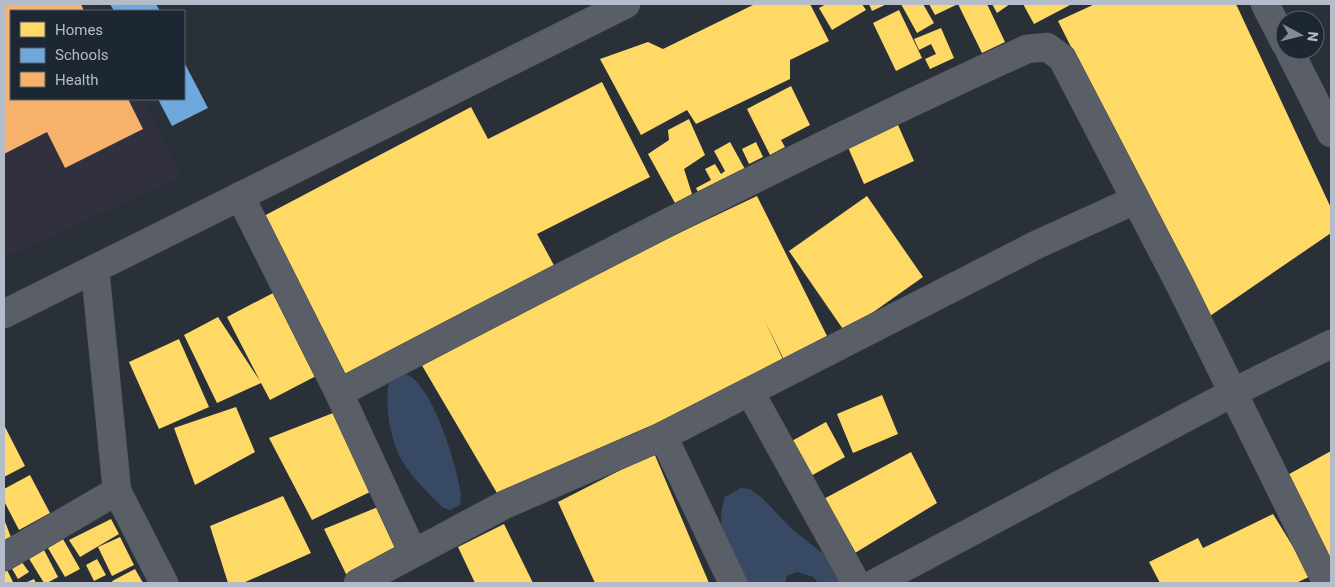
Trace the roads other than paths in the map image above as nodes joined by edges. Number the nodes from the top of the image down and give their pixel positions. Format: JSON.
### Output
{"nodes":[{"id":1,"x":1265,"y":4,"type":"edge"},
{"id":2,"x":617,"y":6,"type":"edge"},
{"id":3,"x":1275,"y":24,"type":"edge"},
{"id":4,"x":1294,"y":60,"type":"edge"},
{"id":5,"x":1331,"y":133,"type":"edge"},
{"id":6,"x":240,"y":196,"type":"junction"},
{"id":7,"x":1135,"y":200,"type":"junction"},
{"id":8,"x":95,"y":269,"type":"junction"},
{"id":9,"x":4,"y":314,"type":"edge"},
{"id":10,"x":1331,"y":344,"type":"edge"},
{"id":11,"x":750,"y":392,"type":"junction"},
{"id":12,"x":1234,"y":392,"type":"junction"},
{"id":13,"x":339,"y":393,"type":"junction"},
{"id":14,"x":663,"y":436,"type":"junction"},
{"id":15,"x":117,"y":491,"type":"junction"},
{"id":16,"x":413,"y":553,"type":"junction"},
{"id":17,"x":4,"y":557,"type":"edge"},
{"id":18,"x":164,"y":583,"type":"edge"},
{"id":19,"x":358,"y":583,"type":"edge"},
{"id":20,"x":733,"y":583,"type":"edge"},
{"id":21,"x":856,"y":583,"type":"edge"},
{"id":22,"x":875,"y":583,"type":"edge"},
{"id":23,"x":1326,"y":583,"type":"edge"}],
"edges":[{"from":1,"to":3,"type":"street"},
{"from":2,"to":6,"type":"street"},
{"from":4,"to":5,"type":"street"},
{"from":6,"to":8,"type":"street"},
{"from":6,"to":13,"type":"street"},
{"from":7,"to":11,"type":"street"},
{"from":7,"to":12,"type":"street"},
{"from":7,"to":13,"type":"street"},
{"from":8,"to":9,"type":"street"},
{"from":8,"to":15,"type":"street"},
{"from":10,"to":12,"type":"street"},
{"from":11,"to":14,"type":"street"},
{"from":11,"to":21,"type":"street"},
{"from":12,"to":22,"type":"street"},
{"from":12,"to":23,"type":"street"},
{"from":13,"to":16,"type":"street"},
{"from":14,"to":16,"type":"street"},
{"from":14,"to":20,"type":"street"},
{"from":15,"to":17,"type":"street"},
{"from":15,"to":18,"type":"street"},
{"from":16,"to":19,"type":"street"}]}
